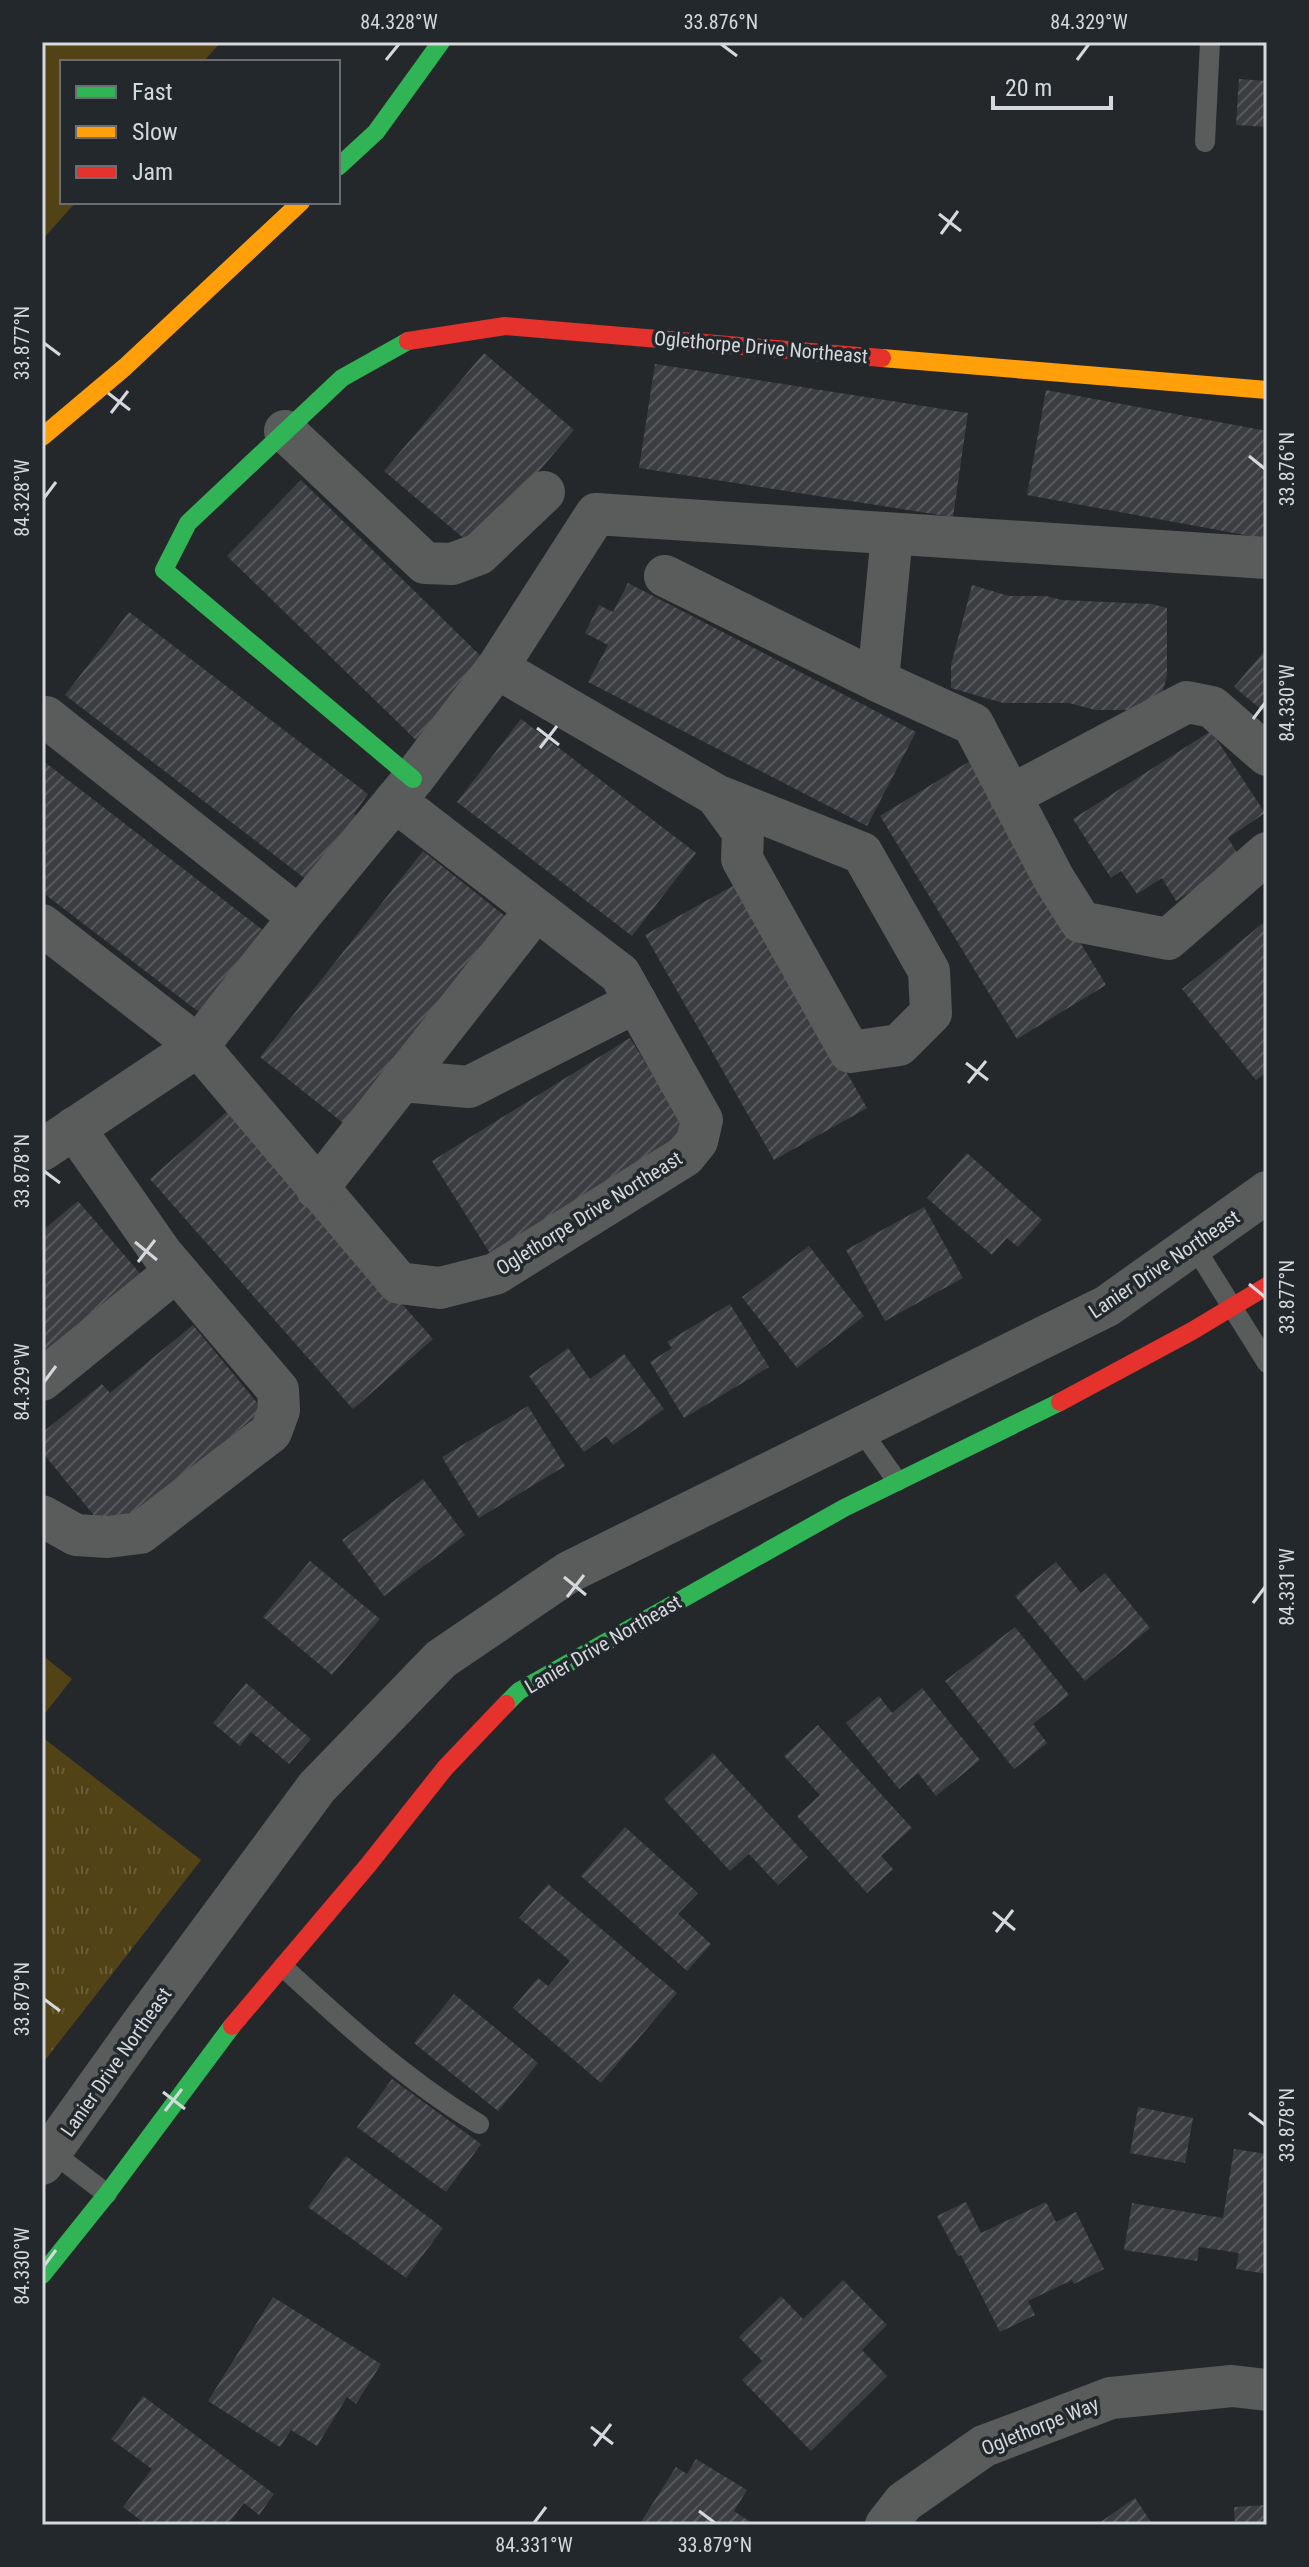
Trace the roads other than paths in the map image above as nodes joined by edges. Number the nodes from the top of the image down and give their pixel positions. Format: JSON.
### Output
{"nodes":[{"id":1,"x":441,"y":42,"type":"edge"},
{"id":2,"x":1210,"y":42,"type":"edge"},
{"id":3,"x":1205,"y":142,"type":"dead end"},
{"id":4,"x":340,"y":165,"type":"edge"},
{"id":5,"x":299,"y":204,"type":"edge"},
{"id":6,"x":1267,"y":390,"type":"edge"},
{"id":7,"x":285,"y":431,"type":"junction"},
{"id":8,"x":42,"y":437,"type":"edge"},
{"id":9,"x":544,"y":492,"type":"dead end"},
{"id":10,"x":892,"y":534,"type":"junction"},
{"id":11,"x":1267,"y":558,"type":"edge"},
{"id":12,"x":665,"y":576,"type":"dead end"},
{"id":13,"x":497,"y":668,"type":"junction"},
{"id":14,"x":878,"y":681,"type":"junction"},
{"id":15,"x":46,"y":717,"type":"dead end"},
{"id":16,"x":1267,"y":755,"type":"edge"},
{"id":17,"x":404,"y":790,"type":"junction"},
{"id":18,"x":716,"y":795,"type":"junction"},
{"id":19,"x":1010,"y":796,"type":"junction"},
{"id":20,"x":1267,"y":853,"type":"edge"},
{"id":21,"x":535,"y":911,"type":"junction"},
{"id":22,"x":299,"y":917,"type":"junction"},
{"id":23,"x":42,"y":925,"type":"edge"},
{"id":24,"x":636,"y":1002,"type":"junction"},
{"id":25,"x":198,"y":1046,"type":"junction"},
{"id":26,"x":402,"y":1081,"type":"junction"},
{"id":27,"x":58,"y":1139,"type":"edge"},
{"id":28,"x":317,"y":1189,"type":"junction"},
{"id":29,"x":1267,"y":1192,"type":"edge"},
{"id":30,"x":1194,"y":1246,"type":"junction"},
{"id":31,"x":176,"y":1271,"type":"junction"},
{"id":32,"x":1267,"y":1286,"type":"edge"},
{"id":33,"x":1232,"y":1308,"type":"junction"},
{"id":34,"x":1267,"y":1363,"type":"edge"},
{"id":35,"x":42,"y":1380,"type":"edge"},
{"id":36,"x":861,"y":1430,"type":"junction"},
{"id":37,"x":897,"y":1481,"type":"junction"},
{"id":38,"x":42,"y":1516,"type":"edge"},
{"id":39,"x":283,"y":1967,"type":"junction"},
{"id":40,"x":479,"y":2124,"type":"dead end"},
{"id":41,"x":47,"y":2158,"type":"edge"},
{"id":42,"x":107,"y":2194,"type":"junction"},
{"id":43,"x":42,"y":2275,"type":"edge"},
{"id":44,"x":1267,"y":2390,"type":"edge"},
{"id":45,"x":886,"y":2525,"type":"edge"}],
"edges":[{"from":1,"to":4,"type":"street"},
{"from":2,"to":3,"type":"lane"},
{"from":5,"to":8,"type":"street"},
{"from":6,"to":7,"type":"street","name":"Oglethorpe Drive Northeast"},
{"from":7,"to":9,"type":"street"},
{"from":7,"to":17,"type":"street","name":"Oglethorpe Drive Northeast"},
{"from":10,"to":11,"type":"street"},
{"from":10,"to":13,"type":"street"},
{"from":10,"to":14,"type":"street"},
{"from":12,"to":14,"type":"street"},
{"from":13,"to":17,"type":"street"},
{"from":13,"to":18,"type":"street"},
{"from":14,"to":19,"type":"street"},
{"from":15,"to":22,"type":"street"},
{"from":16,"to":19,"type":"street"},
{"from":17,"to":21,"type":"street","name":"Oglethorpe Drive Northeast"},
{"from":17,"to":22,"type":"street"},
{"from":18,"to":18,"type":"street"},
{"from":19,"to":20,"type":"street"},
{"from":21,"to":24,"type":"street","name":"Oglethorpe Drive Northeast"},
{"from":21,"to":26,"type":"street"},
{"from":22,"to":25,"type":"street"},
{"from":23,"to":25,"type":"street","name":"Oglethorpe Drive Northeast"},
{"from":24,"to":26,"type":"street"},
{"from":24,"to":28,"type":"street","name":"Oglethorpe Drive Northeast"},
{"from":25,"to":27,"type":"street"},
{"from":25,"to":28,"type":"street","name":"Oglethorpe Drive Northeast"},
{"from":26,"to":28,"type":"street"},
{"from":27,"to":31,"type":"street"},
{"from":29,"to":30,"type":"street","name":"Lanier Drive Northeast"},
{"from":30,"to":33,"type":"lane"},
{"from":30,"to":36,"type":"street","name":"Lanier Drive Northeast"},
{"from":31,"to":35,"type":"street"},
{"from":31,"to":38,"type":"street"},
{"from":32,"to":33,"type":"street","name":"Lanier Drive Northeast"},
{"from":33,"to":34,"type":"lane"},
{"from":33,"to":37,"type":"street","name":"Lanier Drive Northeast"},
{"from":36,"to":37,"type":"lane"},
{"from":36,"to":41,"type":"street","name":"Lanier Drive Northeast"},
{"from":37,"to":39,"type":"street","name":"Lanier Drive Northeast"},
{"from":39,"to":40,"type":"lane"},
{"from":39,"to":42,"type":"street","name":"Lanier Drive Northeast"},
{"from":41,"to":42,"type":"lane"},
{"from":42,"to":43,"type":"street","name":"Lanier Drive Northeast"},
{"from":44,"to":45,"type":"street","name":"Oglethorpe Way"}]}
